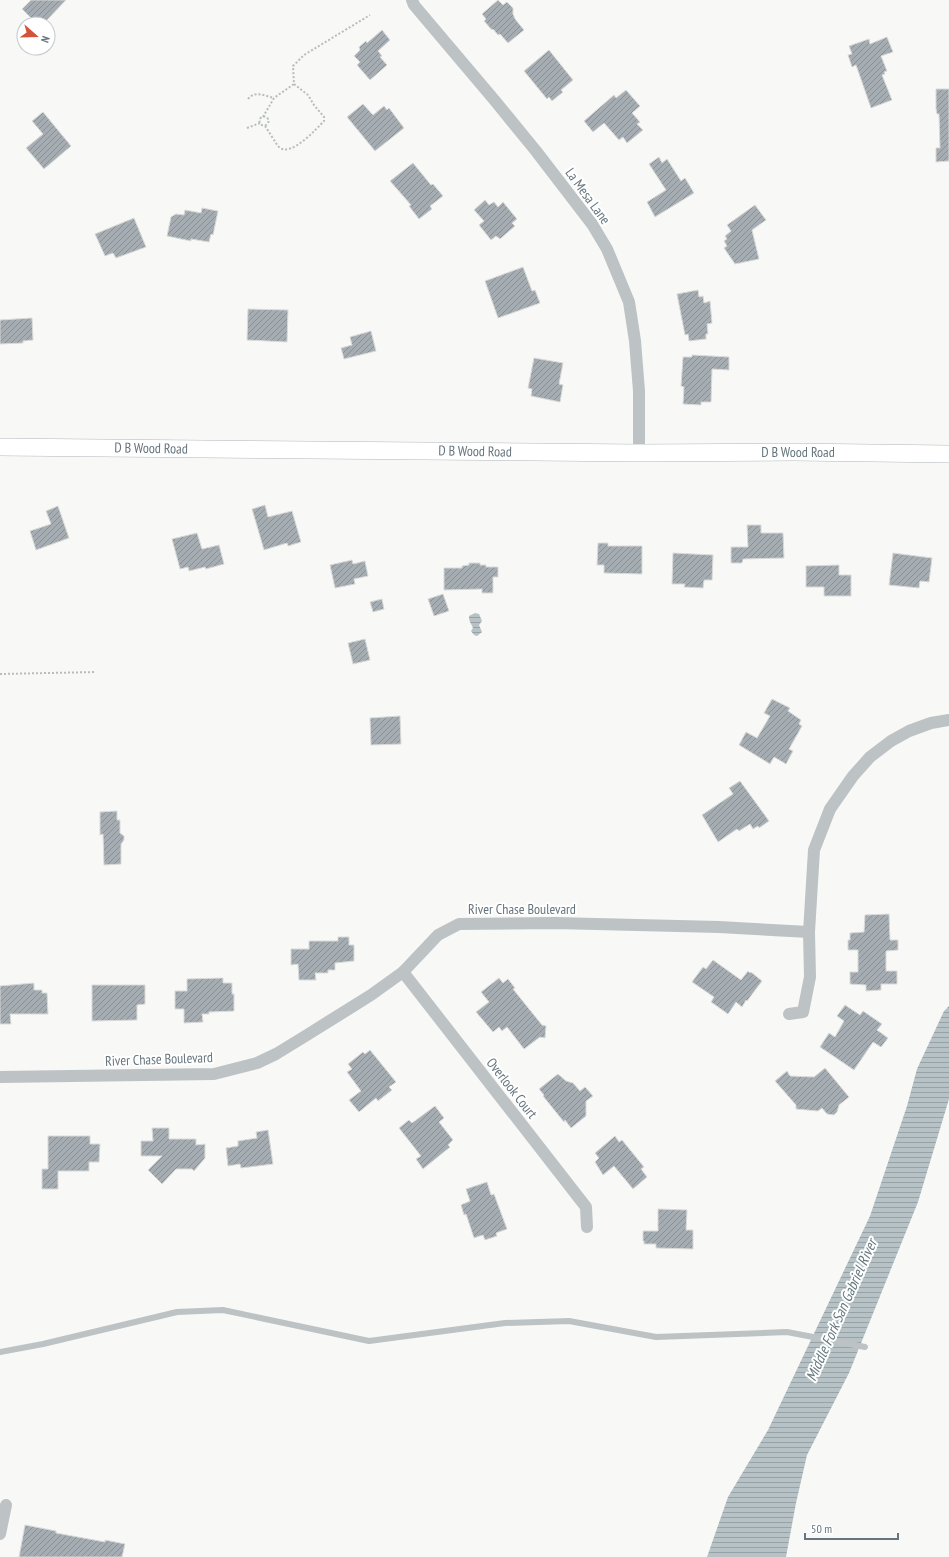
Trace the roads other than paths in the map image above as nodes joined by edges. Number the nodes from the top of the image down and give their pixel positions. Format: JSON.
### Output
{"nodes":[{"id":1,"x":412,"y":0,"type":"edge"},
{"id":2,"x":0,"y":447,"type":"edge"},
{"id":3,"x":639,"y":453,"type":"junction"},
{"id":4,"x":949,"y":454,"type":"edge"},
{"id":5,"x":949,"y":720,"type":"edge"},
{"id":6,"x":809,"y":932,"type":"junction"},
{"id":7,"x":403,"y":972,"type":"junction"},
{"id":8,"x":789,"y":1014,"type":"dead end"},
{"id":9,"x":0,"y":1077,"type":"edge"},
{"id":10,"x":587,"y":1227,"type":"dead end"},
{"id":11,"x":866,"y":1348,"type":"dead end"},
{"id":12,"x":0,"y":1352,"type":"edge"},
{"id":13,"x":6,"y":1505,"type":"dead end"},
{"id":14,"x":0,"y":1534,"type":"edge"}],
"edges":[{"from":1,"to":3,"type":"street","name":"La Mesa Lane"},
{"from":2,"to":3,"type":"main road","name":"D B Wood Road"},
{"from":3,"to":4,"type":"main road","name":"D B Wood Road"},
{"from":5,"to":6,"type":"street"},
{"from":6,"to":7,"type":"street","name":"River Chase Boulevard"},
{"from":6,"to":8,"type":"street"},
{"from":7,"to":9,"type":"street","name":"River Chase Boulevard"},
{"from":7,"to":10,"type":"street","name":"Overlook Court"},
{"from":11,"to":12,"type":"lane"},
{"from":13,"to":14,"type":"street"}]}
